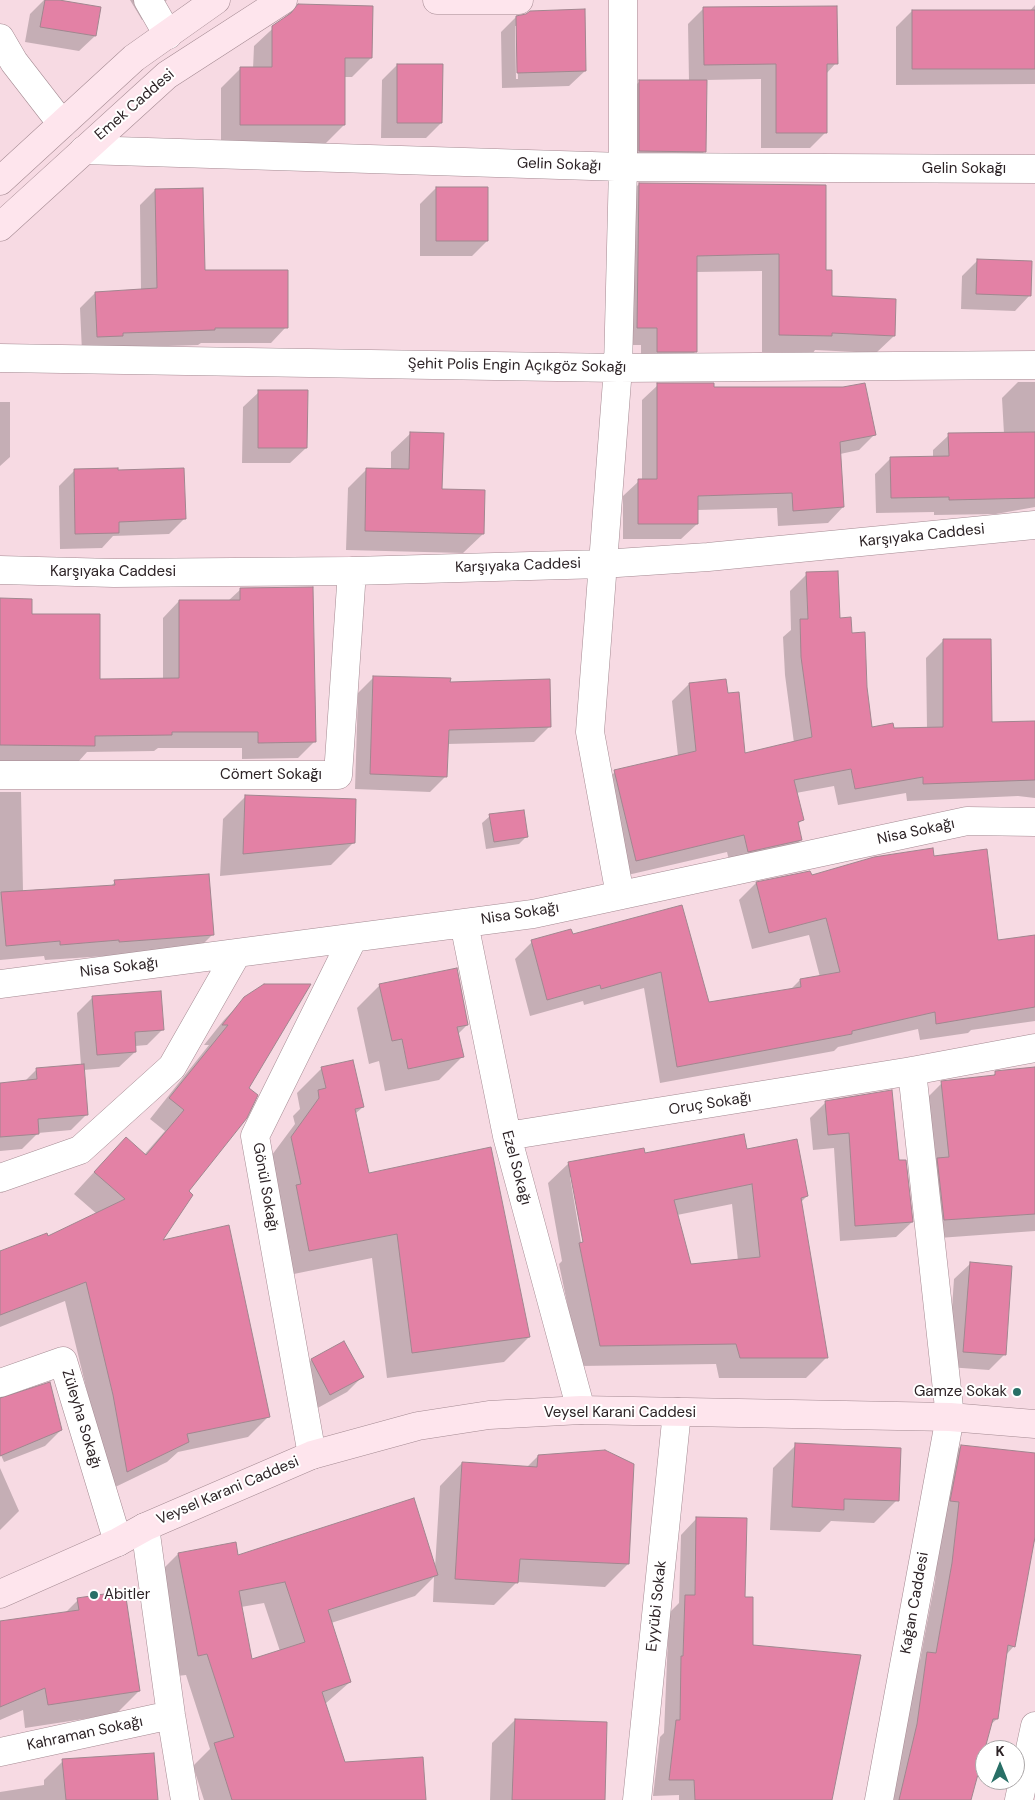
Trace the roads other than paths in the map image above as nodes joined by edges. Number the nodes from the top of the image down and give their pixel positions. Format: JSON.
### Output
{"nodes":[{"id":1,"x":148,"y":0,"type":"edge"},
{"id":2,"x":216,"y":0,"type":"edge"},
{"id":3,"x":283,"y":0,"type":"edge"},
{"id":4,"x":437,"y":0,"type":"edge"},
{"id":5,"x":519,"y":0,"type":"edge"},
{"id":6,"x":622,"y":0,"type":"edge"},
{"id":7,"x":168,"y":35,"type":"junction"},
{"id":8,"x":0,"y":38,"type":"edge"},
{"id":9,"x":62,"y":124,"type":"junction"},
{"id":10,"x":84,"y":150,"type":"junction"},
{"id":11,"x":623,"y":167,"type":"junction"},
{"id":12,"x":1035,"y":169,"type":"edge"},
{"id":13,"x":0,"y":181,"type":"edge"},
{"id":14,"x":0,"y":227,"type":"edge"},
{"id":15,"x":0,"y":358,"type":"edge"},
{"id":16,"x":1035,"y":365,"type":"edge"},
{"id":17,"x":618,"y":368,"type":"junction"},
{"id":18,"x":1035,"y":525,"type":"edge"},
{"id":19,"x":602,"y":564,"type":"junction"},
{"id":20,"x":0,"y":570,"type":"edge"},
{"id":21,"x":352,"y":571,"type":"junction"},
{"id":22,"x":0,"y":776,"type":"edge"},
{"id":23,"x":1035,"y":822,"type":"edge"},
{"id":24,"x":620,"y":895,"type":"junction"},
{"id":25,"x":464,"y":923,"type":"junction"},
{"id":26,"x":353,"y":938,"type":"junction"},
{"id":27,"x":237,"y":953,"type":"junction"},
{"id":28,"x":0,"y":984,"type":"edge"},
{"id":29,"x":1035,"y":1048,"type":"edge"},
{"id":30,"x":912,"y":1071,"type":"junction"},
{"id":31,"x":508,"y":1136,"type":"junction"},
{"id":32,"x":0,"y":1178,"type":"edge"},
{"id":33,"x":0,"y":1383,"type":"edge"},
{"id":34,"x":582,"y":1410,"type":"junction"},
{"id":35,"x":677,"y":1412,"type":"junction"},
{"id":36,"x":950,"y":1416,"type":"junction"},
{"id":37,"x":1035,"y":1424,"type":"edge"},
{"id":38,"x":312,"y":1455,"type":"junction"},
{"id":39,"x":145,"y":1527,"type":"junction"},
{"id":40,"x":118,"y":1542,"type":"junction"},
{"id":41,"x":0,"y":1594,"type":"edge"},
{"id":42,"x":170,"y":1716,"type":"junction"},
{"id":43,"x":1035,"y":1726,"type":"edge"},
{"id":44,"x":0,"y":1752,"type":"edge"},
{"id":45,"x":880,"y":1795,"type":"edge"},
{"id":46,"x":186,"y":1800,"type":"edge"},
{"id":47,"x":637,"y":1800,"type":"edge"},
{"id":48,"x":1019,"y":1800,"type":"edge"}],
"edges":[{"from":1,"to":7,"type":"street"},
{"from":2,"to":7,"type":"main road"},
{"from":3,"to":10,"type":"main road","name":"Emek Caddesi"},
{"from":4,"to":5,"type":"main road"},
{"from":6,"to":11,"type":"street"},
{"from":7,"to":9,"type":"main road"},
{"from":8,"to":9,"type":"street"},
{"from":9,"to":10,"type":"main road"},
{"from":9,"to":13,"type":"main road"},
{"from":10,"to":11,"type":"street","name":"Gelin Sokağı"},
{"from":10,"to":14,"type":"main road","name":"Emek Caddesi"},
{"from":11,"to":12,"type":"street","name":"Gelin Sokağı"},
{"from":11,"to":17,"type":"street"},
{"from":15,"to":17,"type":"street","name":"Şehit Polis Engin Açıkgöz Sokağı"},
{"from":16,"to":17,"type":"street","name":"Şehit Polis Engin Açıkgöz Sokağı"},
{"from":17,"to":19,"type":"street"},
{"from":18,"to":19,"type":"street","name":"Karşıyaka Caddesi"},
{"from":19,"to":21,"type":"street","name":"Karşıyaka Caddesi"},
{"from":19,"to":24,"type":"street"},
{"from":20,"to":21,"type":"street","name":"Karşıyaka Caddesi"},
{"from":21,"to":22,"type":"street","name":"Cömert Sokağı"},
{"from":23,"to":24,"type":"street","name":"Nisa Sokağı"},
{"from":24,"to":25,"type":"street","name":"Nisa Sokağı"},
{"from":25,"to":26,"type":"street","name":"Nisa Sokağı"},
{"from":25,"to":31,"type":"street","name":"Ezel Sokağı"},
{"from":26,"to":27,"type":"street","name":"Nisa Sokağı"},
{"from":26,"to":38,"type":"street","name":"Gönül Sokağı"},
{"from":27,"to":28,"type":"street","name":"Nisa Sokağı"},
{"from":27,"to":32,"type":"street"},
{"from":29,"to":30,"type":"street","name":"Oruç Sokağı"},
{"from":30,"to":31,"type":"street","name":"Oruç Sokağı"},
{"from":30,"to":36,"type":"street"},
{"from":31,"to":34,"type":"street","name":"Ezel Sokağı"},
{"from":33,"to":40,"type":"street","name":"Züleyha Sokağı"},
{"from":34,"to":35,"type":"main road","name":"Veysel Karani Caddesi"},
{"from":34,"to":38,"type":"main road","name":"Veysel Karani Caddesi"},
{"from":35,"to":36,"type":"main road","name":"Veysel Karani Caddesi"},
{"from":35,"to":47,"type":"street","name":"Eyyübi Sokak"},
{"from":36,"to":37,"type":"main road","name":"Veysel Karani Caddesi"},
{"from":36,"to":45,"type":"street","name":"Kağan Caddesi"},
{"from":38,"to":39,"type":"main road","name":"Veysel Karani Caddesi"},
{"from":39,"to":40,"type":"main road","name":"Veysel Karani Caddesi"},
{"from":39,"to":42,"type":"street"},
{"from":40,"to":41,"type":"main road","name":"Veysel Karani Caddesi"},
{"from":42,"to":44,"type":"street","name":"Kahraman Sokağı"},
{"from":42,"to":46,"type":"street"},
{"from":43,"to":48,"type":"street"}]}
